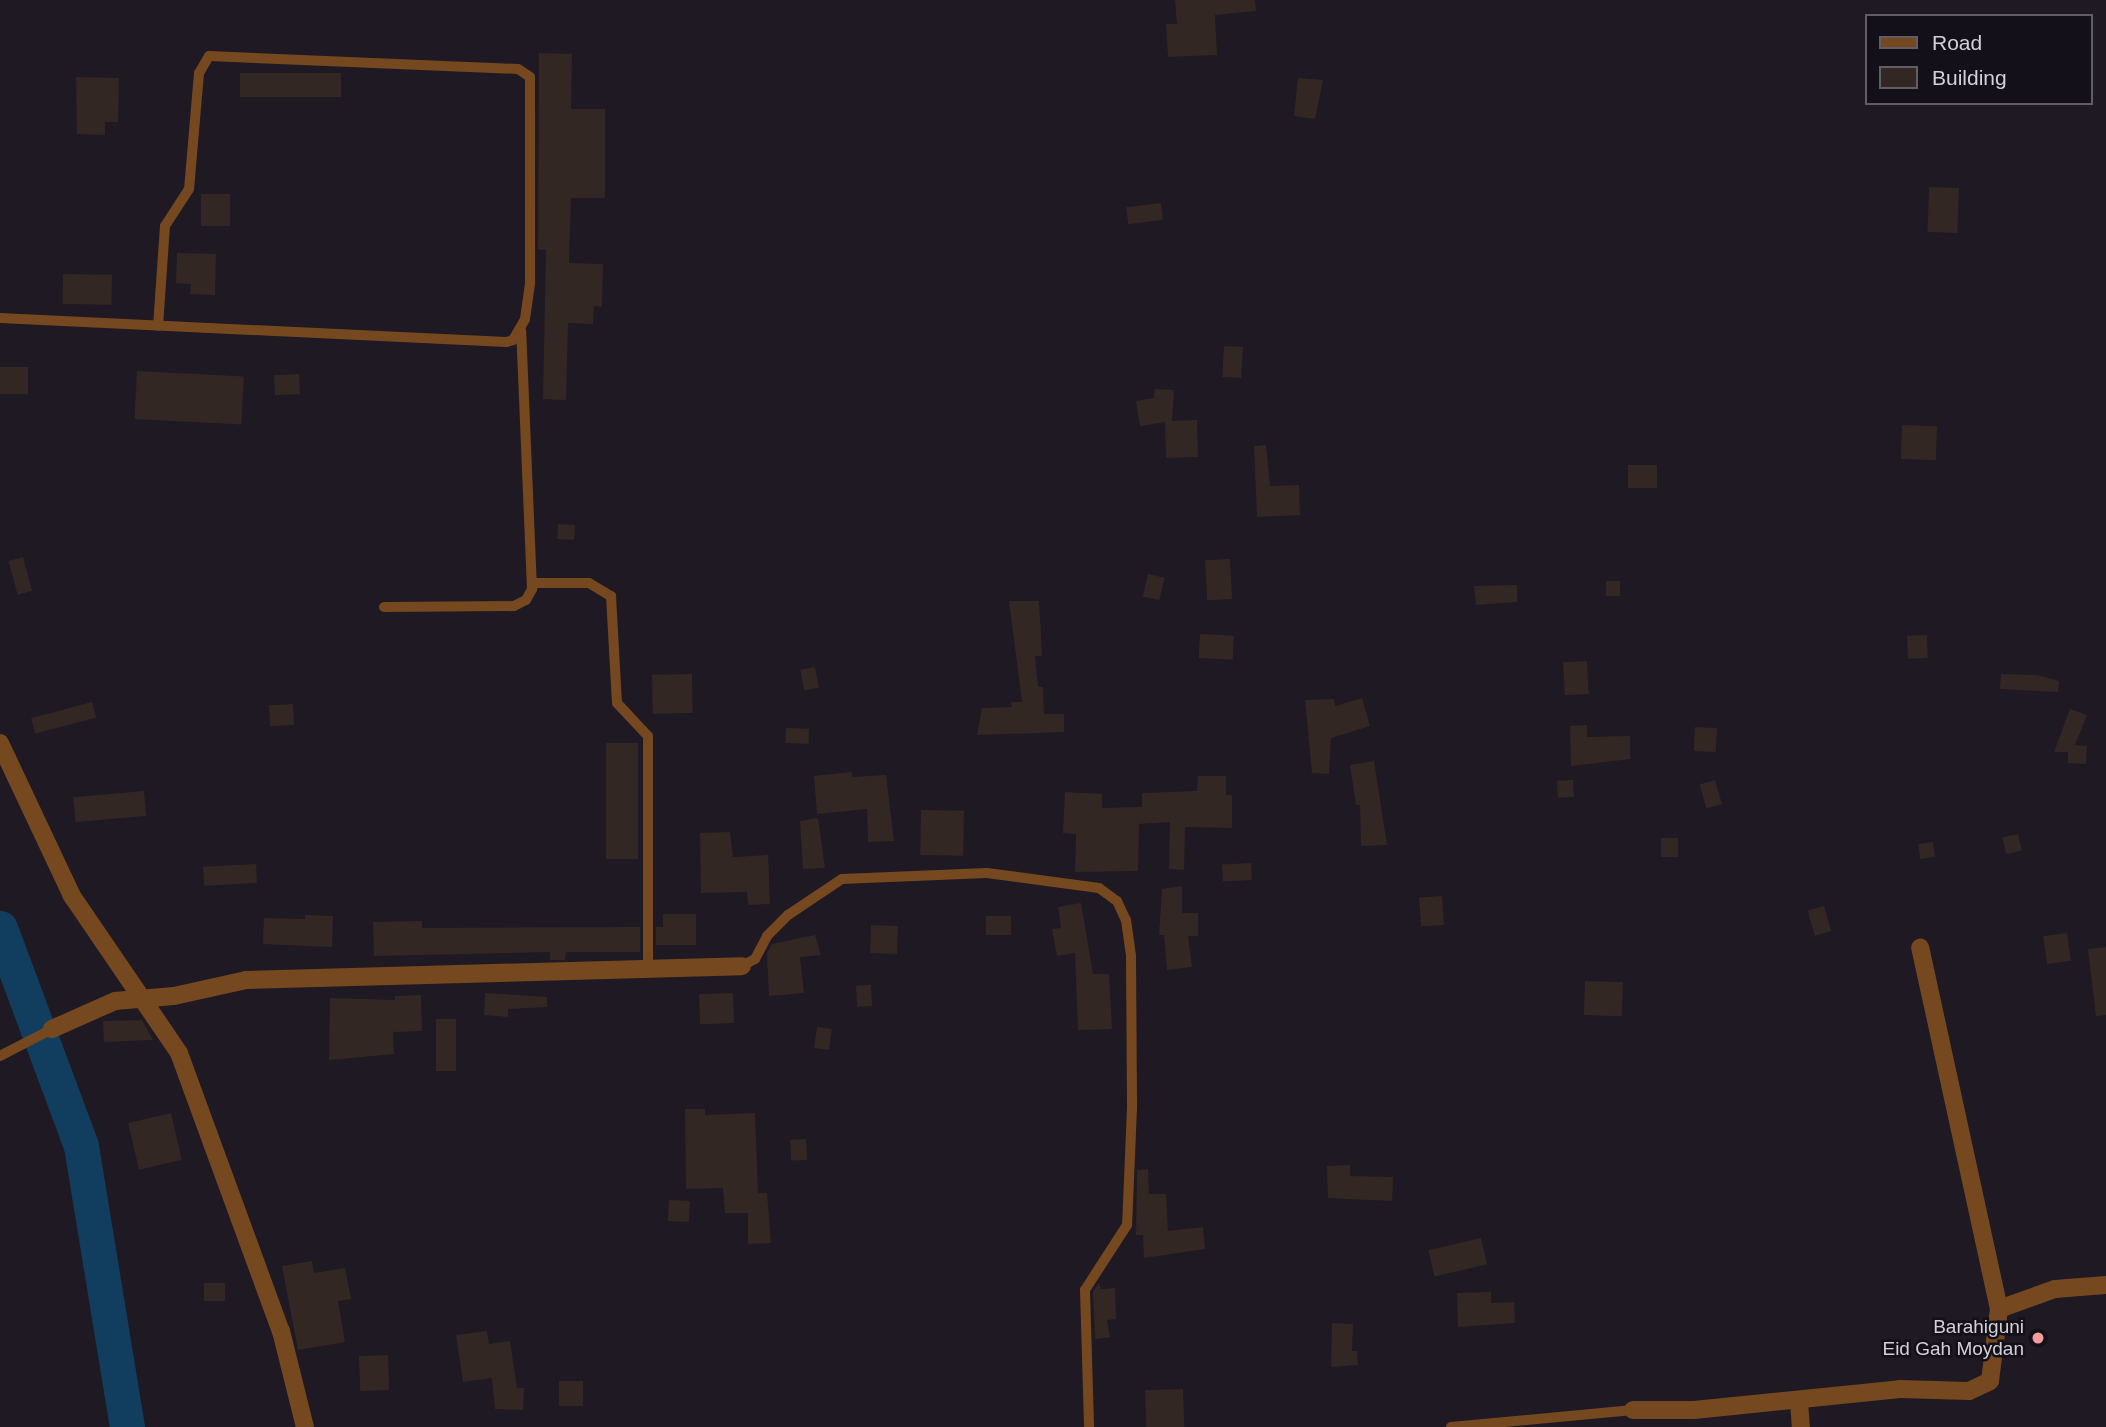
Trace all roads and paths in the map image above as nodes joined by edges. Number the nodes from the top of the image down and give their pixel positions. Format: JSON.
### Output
{"nodes":[{"id":1,"x":0,"y":318,"type":"edge"},
{"id":2,"x":158,"y":326,"type":"junction"},
{"id":3,"x":521,"y":331,"type":"junction"},
{"id":4,"x":533,"y":583,"type":"junction"},
{"id":5,"x":384,"y":607,"type":"dead end"},
{"id":6,"x":0,"y":743,"type":"edge"},
{"id":7,"x":1920,"y":948,"type":"dead end"},
{"id":8,"x":648,"y":966,"type":"junction"},
{"id":9,"x":742,"y":966,"type":"joint"},
{"id":10,"x":144,"y":997,"type":"junction"},
{"id":11,"x":52,"y":1029,"type":"joint"},
{"id":12,"x":0,"y":1056,"type":"edge"},
{"id":13,"x":2106,"y":1285,"type":"edge"},
{"id":14,"x":1999,"y":1309,"type":"junction"},
{"id":15,"x":1799,"y":1401,"type":"junction"},
{"id":16,"x":1633,"y":1410,"type":"joint"},
{"id":17,"x":305,"y":1427,"type":"edge"},
{"id":18,"x":1089,"y":1427,"type":"edge"},
{"id":19,"x":1451,"y":1427,"type":"edge"},
{"id":20,"x":1801,"y":1427,"type":"edge"}],
"edges":[{"from":1,"to":2,"type":"lane"},
{"from":2,"to":3,"type":"lane"},
{"from":2,"to":3,"type":"lane"},
{"from":3,"to":4,"type":"lane"},
{"from":4,"to":5,"type":"lane"},
{"from":4,"to":8,"type":"lane"},
{"from":6,"to":10,"type":"street"},
{"from":7,"to":14,"type":"street"},
{"from":8,"to":9,"type":"street"},
{"from":8,"to":10,"type":"street"},
{"from":9,"to":18,"type":"lane"},
{"from":10,"to":11,"type":"street"},
{"from":10,"to":17,"type":"street"},
{"from":11,"to":12,"type":"lane"},
{"from":13,"to":14,"type":"street"},
{"from":14,"to":15,"type":"street"},
{"from":15,"to":16,"type":"street"},
{"from":15,"to":20,"type":"street"},
{"from":16,"to":19,"type":"lane"}]}
